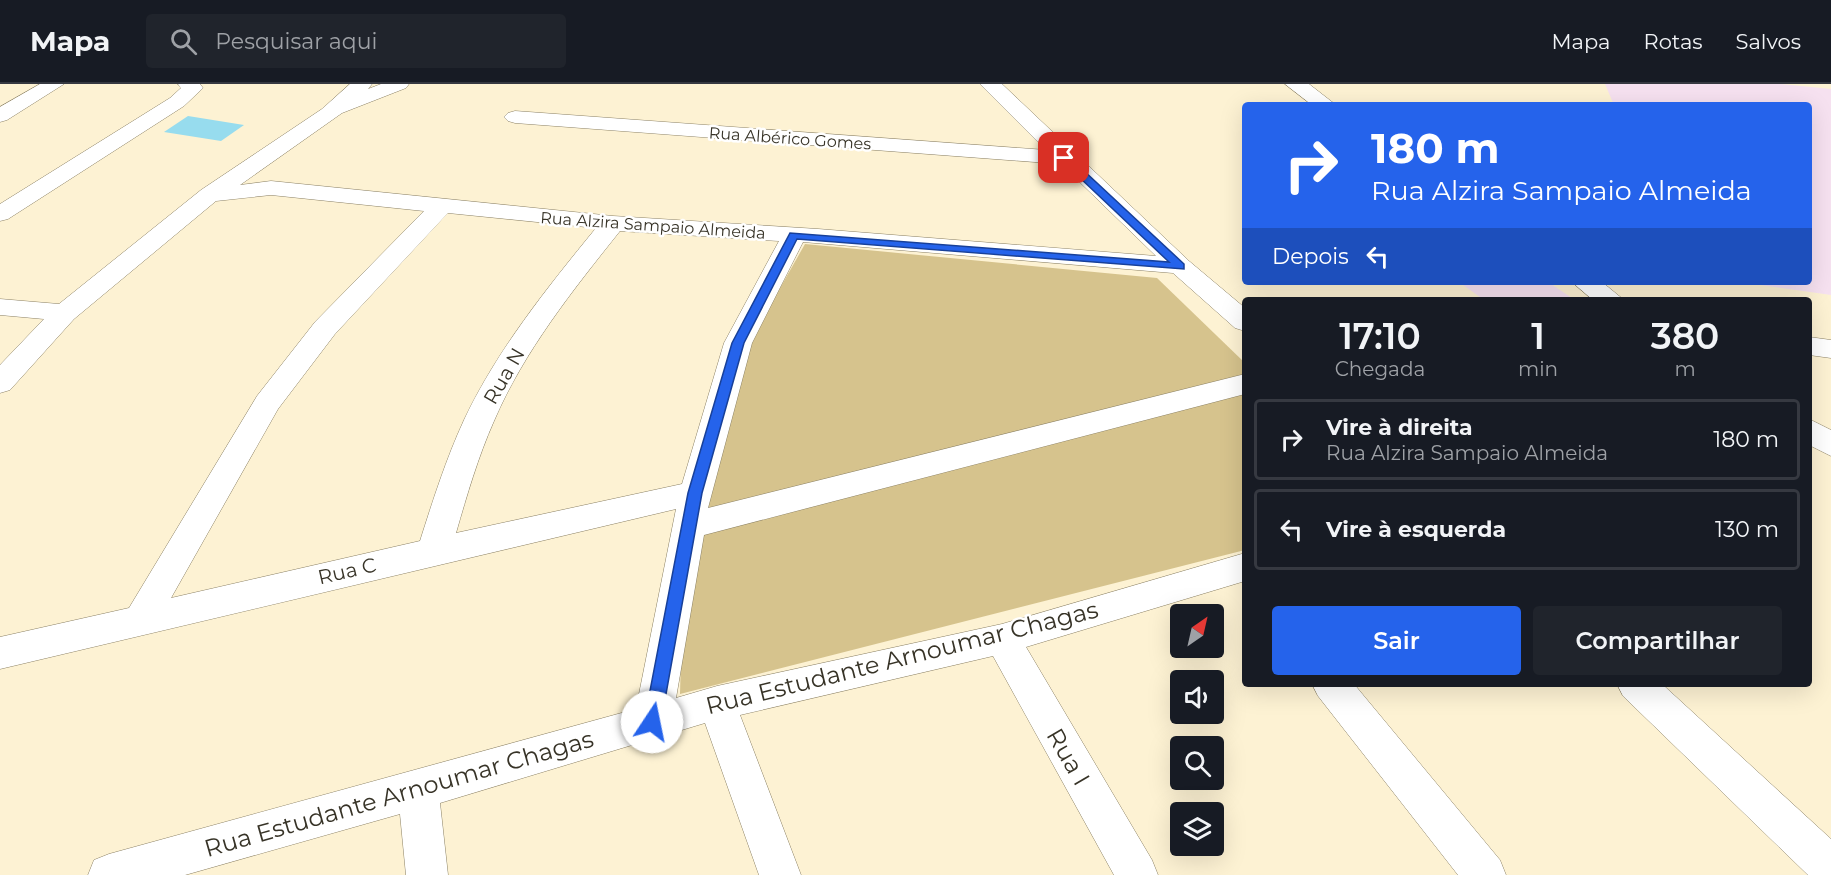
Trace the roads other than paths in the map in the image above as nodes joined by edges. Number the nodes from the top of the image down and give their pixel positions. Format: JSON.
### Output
{"nodes":[{"id":1,"x":54,"y":84,"type":"edge"},
{"id":2,"x":188,"y":84,"type":"edge"},
{"id":3,"x":362,"y":84,"type":"edge"},
{"id":4,"x":399,"y":84,"type":"edge"},
{"id":5,"x":990,"y":84,"type":"edge"},
{"id":6,"x":1295,"y":84,"type":"edge"},
{"id":7,"x":1322,"y":102,"type":"edge"},
{"id":8,"x":329,"y":114,"type":"junction"},
{"id":9,"x":0,"y":116,"type":"edge"},
{"id":10,"x":515,"y":117,"type":"dead end"},
{"id":11,"x":1064,"y":158,"type":"junction"},
{"id":12,"x":246,"y":169,"type":"junction"},
{"id":13,"x":271,"y":188,"type":"junction"},
{"id":14,"x":209,"y":195,"type":"junction"},
{"id":15,"x":441,"y":207,"type":"junction"},
{"id":16,"x":0,"y":214,"type":"edge"},
{"id":17,"x":613,"y":223,"type":"junction"},
{"id":18,"x":794,"y":235,"type":"junction"},
{"id":19,"x":1180,"y":266,"type":"junction"},
{"id":20,"x":1589,"y":285,"type":"edge"},
{"id":21,"x":1607,"y":297,"type":"edge"},
{"id":22,"x":0,"y":307,"type":"edge"},
{"id":23,"x":65,"y":313,"type":"junction"},
{"id":24,"x":1242,"y":319,"type":"edge"},
{"id":25,"x":1812,"y":346,"type":"edge"},
{"id":26,"x":1831,"y":349,"type":"edge"},
{"id":27,"x":0,"y":383,"type":"edge"},
{"id":28,"x":1242,"y":385,"type":"edge"},
{"id":29,"x":1812,"y":432,"type":"edge"},
{"id":30,"x":1831,"y":445,"type":"edge"},
{"id":31,"x":695,"y":493,"type":"junction"},
{"id":32,"x":689,"y":526,"type":"junction"},
{"id":33,"x":434,"y":551,"type":"junction"},
{"id":34,"x":1242,"y":571,"type":"edge"},
{"id":35,"x":141,"y":619,"type":"junction"},
{"id":36,"x":1002,"y":639,"type":"junction"},
{"id":37,"x":0,"y":652,"type":"edge"},
{"id":38,"x":1333,"y":687,"type":"edge"},
{"id":39,"x":1639,"y":687,"type":"edge"},
{"id":40,"x":717,"y":703,"type":"junction"},
{"id":41,"x":652,"y":722,"type":"junction"},
{"id":42,"x":418,"y":790,"type":"junction"},
{"id":43,"x":1831,"y":868,"type":"edge"},
{"id":44,"x":109,"y":875,"type":"edge"},
{"id":45,"x":427,"y":875,"type":"edge"},
{"id":46,"x":780,"y":875,"type":"edge"},
{"id":47,"x":1137,"y":875,"type":"edge"},
{"id":48,"x":1485,"y":875,"type":"edge"}],
"edges":[{"from":1,"to":9,"type":"street"},
{"from":2,"to":16,"type":"street"},
{"from":3,"to":8,"type":"street"},
{"from":4,"to":8,"type":"street"},
{"from":5,"to":11,"type":"street"},
{"from":6,"to":7,"type":"street"},
{"from":8,"to":12,"type":"street"},
{"from":10,"to":11,"type":"street","name":"Rua Albérico Gomes"},
{"from":11,"to":19,"type":"street"},
{"from":12,"to":13,"type":"street"},
{"from":12,"to":14,"type":"street"},
{"from":13,"to":14,"type":"street","name":"Rua Alzira Sampaio Almeida"},
{"from":13,"to":15,"type":"street","name":"Rua Alzira Sampaio Almeida"},
{"from":14,"to":23,"type":"street"},
{"from":15,"to":17,"type":"street","name":"Rua Alzira Sampaio Almeida"},
{"from":15,"to":35,"type":"street"},
{"from":17,"to":18,"type":"street","name":"Rua Alzira Sampaio Almeida"},
{"from":17,"to":33,"type":"street","name":"Rua N"},
{"from":18,"to":19,"type":"street","name":"Rua Alzira Sampaio Almeida"},
{"from":18,"to":31,"type":"street"},
{"from":19,"to":24,"type":"street"},
{"from":20,"to":21,"type":"street"},
{"from":22,"to":23,"type":"street"},
{"from":23,"to":27,"type":"street"},
{"from":25,"to":26,"type":"street"},
{"from":28,"to":32,"type":"street"},
{"from":29,"to":30,"type":"street"},
{"from":31,"to":32,"type":"street"},
{"from":31,"to":33,"type":"street","name":"Rua C"},
{"from":32,"to":41,"type":"street"},
{"from":33,"to":35,"type":"street","name":"Rua C"},
{"from":34,"to":36,"type":"street","name":"Rua Estudante Arnoumar Chagas"},
{"from":35,"to":37,"type":"street","name":"Rua C"},
{"from":36,"to":40,"type":"street","name":"Rua Estudante Arnoumar Chagas"},
{"from":36,"to":47,"type":"street","name":"Rua I"},
{"from":38,"to":48,"type":"street"},
{"from":39,"to":43,"type":"street"},
{"from":40,"to":41,"type":"street","name":"Rua Estudante Arnoumar Chagas"},
{"from":40,"to":46,"type":"street"},
{"from":41,"to":42,"type":"street","name":"Rua Estudante Arnoumar Chagas"},
{"from":42,"to":44,"type":"street","name":"Rua Estudante Arnoumar Chagas"},
{"from":42,"to":45,"type":"street"}]}
